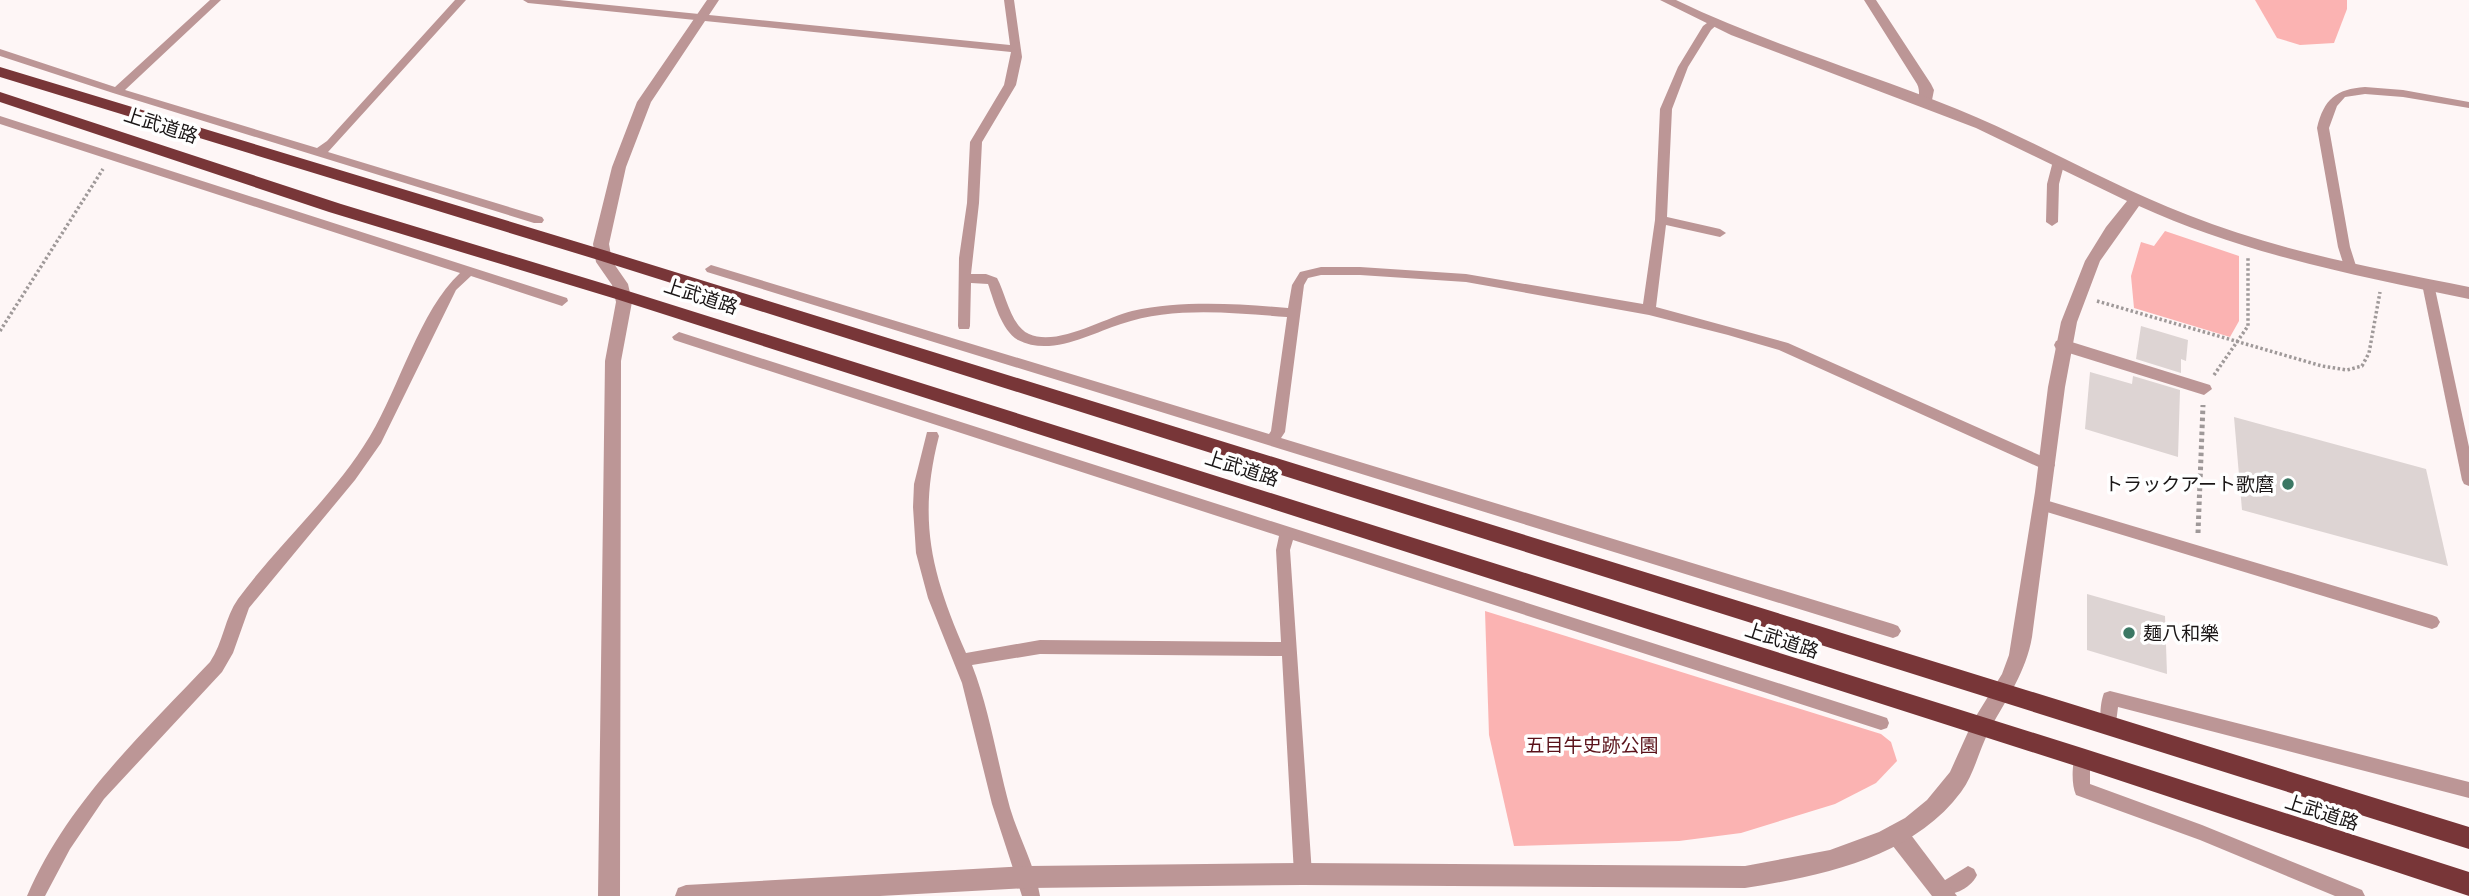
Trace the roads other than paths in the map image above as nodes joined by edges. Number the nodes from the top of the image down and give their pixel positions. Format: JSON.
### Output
{"nodes":[{"id":1,"x":216,"y":0,"type":"edge"},
{"id":2,"x":461,"y":0,"type":"edge"},
{"id":3,"x":528,"y":0,"type":"edge"},
{"id":4,"x":713,"y":0,"type":"edge"},
{"id":5,"x":1009,"y":0,"type":"edge"},
{"id":6,"x":1666,"y":0,"type":"edge"},
{"id":7,"x":1870,"y":0,"type":"edge"},
{"id":8,"x":701,"y":16,"type":"junction"},
{"id":9,"x":1714,"y":22,"type":"junction"},
{"id":10,"x":1017,"y":49,"type":"junction"},
{"id":11,"x":0,"y":52,"type":"edge"},
{"id":12,"x":0,"y":72,"type":"edge"},
{"id":13,"x":117,"y":91,"type":"junction"},
{"id":14,"x":0,"y":97,"type":"edge"},
{"id":15,"x":1926,"y":102,"type":"junction"},
{"id":16,"x":2469,"y":105,"type":"edge"},
{"id":17,"x":0,"y":120,"type":"edge"},
{"id":18,"x":320,"y":152,"type":"junction"},
{"id":19,"x":2059,"y":161,"type":"junction"},
{"id":20,"x":2136,"y":200,"type":"junction"},
{"id":21,"x":335,"y":208,"type":"junction"},
{"id":22,"x":538,"y":220,"type":"dead end"},
{"id":23,"x":1661,"y":220,"type":"junction"},
{"id":24,"x":317,"y":222,"type":"junction"},
{"id":25,"x":2052,"y":222,"type":"dead end"},
{"id":26,"x":1720,"y":233,"type":"dead end"},
{"id":27,"x":601,"y":255,"type":"junction"},
{"id":28,"x":2351,"y":268,"type":"junction"},
{"id":29,"x":710,"y":269,"type":"dead end"},
{"id":30,"x":469,"y":271,"type":"junction"},
{"id":31,"x":966,"y":279,"type":"junction"},
{"id":32,"x":2428,"y":284,"type":"junction"},
{"id":33,"x":2469,"y":293,"type":"edge"},
{"id":34,"x":622,"y":295,"type":"junction"},
{"id":35,"x":562,"y":300,"type":"dead end"},
{"id":36,"x":1649,"y":310,"type":"junction"},
{"id":37,"x":1294,"y":313,"type":"junction"},
{"id":38,"x":894,"y":325,"type":"junction"},
{"id":39,"x":964,"y":326,"type":"dead end"},
{"id":40,"x":679,"y":337,"type":"dead end"},
{"id":41,"x":881,"y":343,"type":"junction"},
{"id":42,"x":2062,"y":345,"type":"junction"},
{"id":43,"x":2204,"y":389,"type":"dead end"},
{"id":44,"x":998,"y":414,"type":"junction"},
{"id":45,"x":932,"y":436,"type":"dead end"},
{"id":46,"x":983,"y":437,"type":"junction"},
{"id":47,"x":1273,"y":440,"type":"junction"},
{"id":48,"x":2048,"y":465,"type":"junction"},
{"id":49,"x":2469,"y":480,"type":"edge"},
{"id":50,"x":2042,"y":505,"type":"junction"},
{"id":51,"x":1568,"y":533,"type":"junction"},
{"id":52,"x":1287,"y":534,"type":"junction"},
{"id":53,"x":1562,"y":555,"type":"junction"},
{"id":54,"x":2432,"y":622,"type":"dead end"},
{"id":55,"x":1667,"y":627,"type":"junction"},
{"id":56,"x":1893,"y":631,"type":"dead end"},
{"id":57,"x":1289,"y":649,"type":"junction"},
{"id":58,"x":1660,"y":652,"type":"junction"},
{"id":59,"x":963,"y":660,"type":"junction"},
{"id":60,"x":2001,"y":694,"type":"junction"},
{"id":61,"x":1881,"y":723,"type":"dead end"},
{"id":62,"x":2109,"y":726,"type":"junction"},
{"id":63,"x":1980,"y":727,"type":"junction"},
{"id":64,"x":2082,"y":758,"type":"junction"},
{"id":65,"x":2469,"y":790,"type":"edge"},
{"id":66,"x":1897,"y":834,"type":"junction"},
{"id":67,"x":2469,"y":838,"type":"edge"},
{"id":68,"x":1303,"y":874,"type":"junction"},
{"id":69,"x":1968,"y":875,"type":"dead end"},
{"id":70,"x":2469,"y":884,"type":"edge"},
{"id":71,"x":1030,"y":886,"type":"edge"},
{"id":72,"x":1945,"y":894,"type":"edge"},
{"id":73,"x":36,"y":896,"type":"edge"},
{"id":74,"x":609,"y":896,"type":"edge"},
{"id":75,"x":687,"y":896,"type":"edge"},
{"id":76,"x":2356,"y":896,"type":"edge"}],
"edges":[{"from":1,"to":13,"type":"lane"},
{"from":2,"to":18,"type":"lane"},
{"from":3,"to":8,"type":"lane"},
{"from":4,"to":8,"type":"street"},
{"from":5,"to":10,"type":"lane"},
{"from":6,"to":9,"type":"street"},
{"from":7,"to":15,"type":"street"},
{"from":8,"to":10,"type":"lane"},
{"from":8,"to":27,"type":"street"},
{"from":9,"to":15,"type":"street"},
{"from":9,"to":23,"type":"lane"},
{"from":10,"to":31,"type":"lane"},
{"from":11,"to":13,"type":"lane"},
{"from":12,"to":27,"type":"highway","name":"上武道路"},
{"from":13,"to":18,"type":"lane"},
{"from":14,"to":21,"type":"highway","name":"上武道路"},
{"from":15,"to":19,"type":"street"},
{"from":16,"to":28,"type":"lane"},
{"from":17,"to":24,"type":"lane"},
{"from":18,"to":22,"type":"lane"},
{"from":19,"to":20,"type":"street"},
{"from":19,"to":25,"type":"lane"},
{"from":20,"to":28,"type":"street"},
{"from":20,"to":42,"type":"street"},
{"from":21,"to":24,"type":"lane"},
{"from":21,"to":34,"type":"highway","name":"上武道路"},
{"from":23,"to":26,"type":"lane"},
{"from":23,"to":36,"type":"lane"},
{"from":24,"to":30,"type":"lane"},
{"from":27,"to":34,"type":"street"},
{"from":27,"to":41,"type":"highway","name":"上武道路"},
{"from":28,"to":32,"type":"street"},
{"from":29,"to":38,"type":"lane"},
{"from":30,"to":35,"type":"lane"},
{"from":30,"to":73,"type":"lane"},
{"from":31,"to":37,"type":"lane"},
{"from":31,"to":39,"type":"lane"},
{"from":32,"to":33,"type":"street"},
{"from":32,"to":49,"type":"lane"},
{"from":34,"to":44,"type":"highway","name":"上武道路"},
{"from":34,"to":74,"type":"street"},
{"from":36,"to":37,"type":"lane"},
{"from":36,"to":48,"type":"lane"},
{"from":37,"to":47,"type":"lane"},
{"from":38,"to":41,"type":"lane"},
{"from":38,"to":47,"type":"lane"},
{"from":40,"to":46,"type":"lane"},
{"from":41,"to":53,"type":"highway","name":"上武道路"},
{"from":42,"to":43,"type":"street"},
{"from":42,"to":48,"type":"street"},
{"from":44,"to":46,"type":"lane"},
{"from":44,"to":55,"type":"highway","name":"上武道路"},
{"from":45,"to":59,"type":"lane"},
{"from":46,"to":52,"type":"lane"},
{"from":47,"to":51,"type":"lane"},
{"from":48,"to":50,"type":"street"},
{"from":50,"to":54,"type":"lane"},
{"from":50,"to":60,"type":"street"},
{"from":51,"to":53,"type":"lane"},
{"from":51,"to":56,"type":"lane"},
{"from":52,"to":57,"type":"lane"},
{"from":52,"to":58,"type":"lane"},
{"from":53,"to":60,"type":"highway","name":"上武道路"},
{"from":55,"to":58,"type":"lane"},
{"from":55,"to":63,"type":"highway","name":"上武道路"},
{"from":57,"to":59,"type":"lane"},
{"from":57,"to":68,"type":"lane"},
{"from":58,"to":61,"type":"lane"},
{"from":59,"to":71,"type":"lane"},
{"from":60,"to":62,"type":"highway","name":"上武道路"},
{"from":60,"to":63,"type":"street"},
{"from":62,"to":65,"type":"lane"},
{"from":62,"to":67,"type":"highway","name":"上武道路"},
{"from":63,"to":64,"type":"highway","name":"上武道路"},
{"from":63,"to":66,"type":"street"},
{"from":64,"to":70,"type":"highway","name":"上武道路"},
{"from":64,"to":76,"type":"lane"},
{"from":66,"to":68,"type":"street"},
{"from":66,"to":72,"type":"street"},
{"from":68,"to":71,"type":"street"},
{"from":69,"to":72,"type":"lane"},
{"from":71,"to":75,"type":"street"}]}
